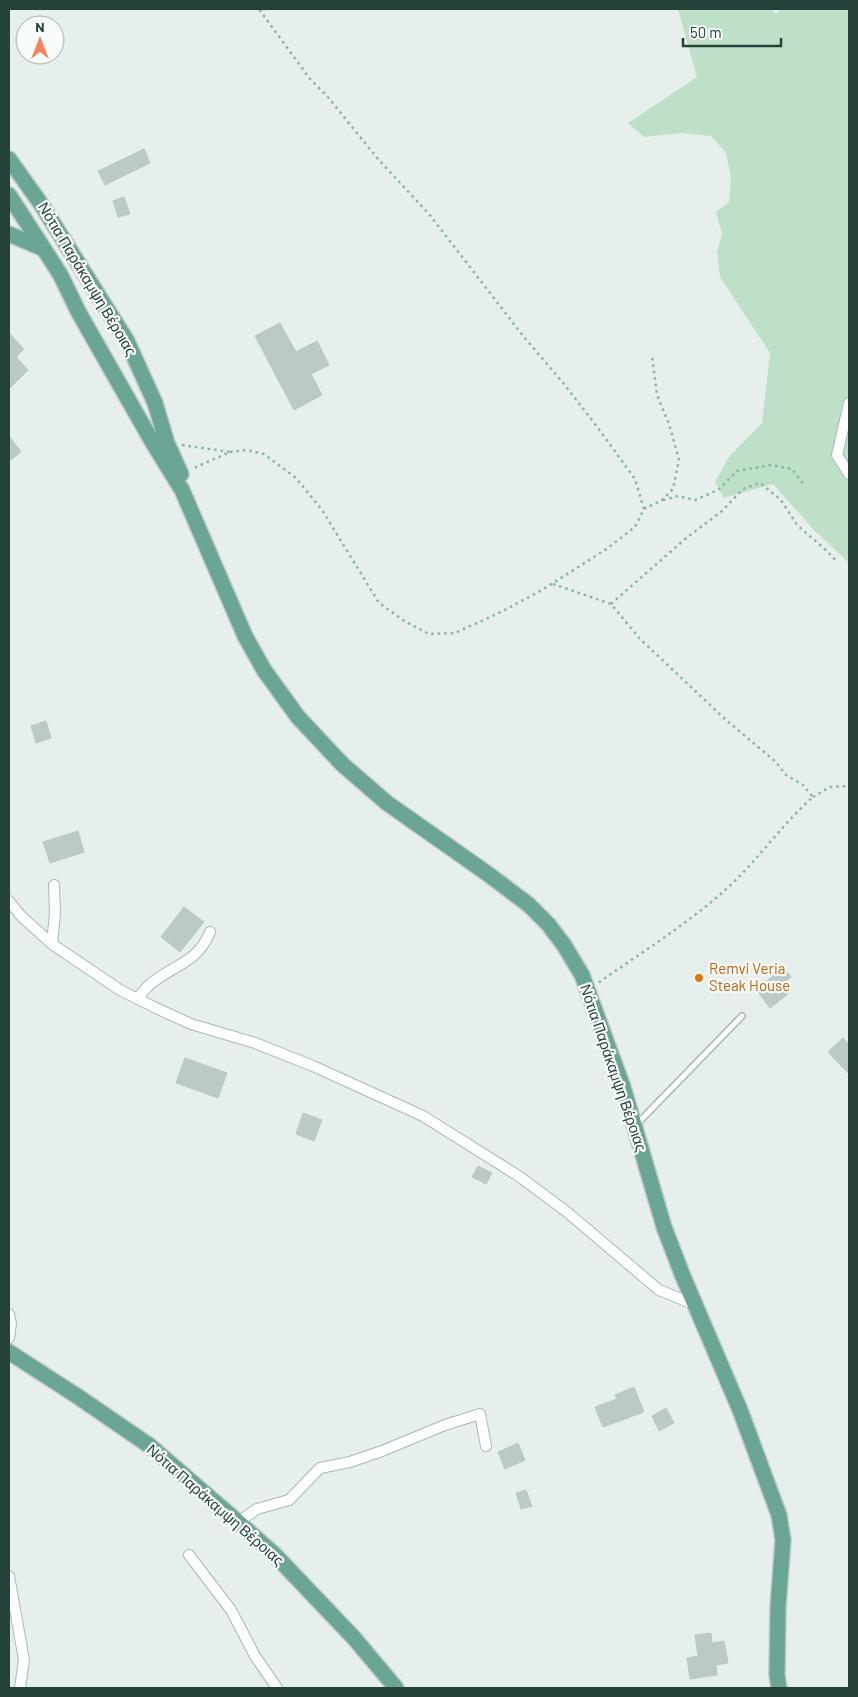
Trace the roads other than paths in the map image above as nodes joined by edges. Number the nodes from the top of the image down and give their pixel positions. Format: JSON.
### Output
{"nodes":[{"id":1,"x":9,"y":158,"type":"edge"},
{"id":2,"x":16,"y":178,"type":"edge"},
{"id":3,"x":9,"y":195,"type":"edge"},
{"id":4,"x":9,"y":234,"type":"edge"},
{"id":5,"x":43,"y":248,"type":"junction"},
{"id":6,"x":849,"y":403,"type":"edge"},
{"id":7,"x":849,"y":474,"type":"edge"},
{"id":8,"x":182,"y":490,"type":"junction"},
{"id":9,"x":54,"y":885,"type":"dead end"},
{"id":10,"x":9,"y":901,"type":"edge"},
{"id":11,"x":210,"y":932,"type":"dead end"},
{"id":12,"x":52,"y":944,"type":"junction"},
{"id":13,"x":137,"y":998,"type":"junction"},
{"id":14,"x":742,"y":1016,"type":"dead end"},
{"id":15,"x":635,"y":1126,"type":"junction"},
{"id":16,"x":696,"y":1305,"type":"junction"},
{"id":17,"x":9,"y":1314,"type":"edge"},
{"id":18,"x":9,"y":1338,"type":"edge"},
{"id":19,"x":9,"y":1352,"type":"edge"},
{"id":20,"x":486,"y":1446,"type":"dead end"},
{"id":21,"x":238,"y":1522,"type":"junction"},
{"id":22,"x":189,"y":1555,"type":"dead end"},
{"id":23,"x":9,"y":1576,"type":"edge"},
{"id":24,"x":20,"y":1688,"type":"edge"},
{"id":25,"x":277,"y":1688,"type":"edge"},
{"id":26,"x":396,"y":1688,"type":"edge"},
{"id":27,"x":780,"y":1688,"type":"edge"}],
"edges":[{"from":1,"to":2,"type":"main road","name":"Νότια Παράκαμψη Βέροιας"},
{"from":2,"to":3,"type":"main road"},
{"from":2,"to":8,"type":"main road","name":"Νότια Παράκαμψη Βέροιας"},
{"from":3,"to":5,"type":"main road","name":"Νότια Παράκαμψη Βέροιας"},
{"from":4,"to":5,"type":"main road"},
{"from":5,"to":8,"type":"main road","name":"Νότια Παράκαμψη Βέροιας"},
{"from":6,"to":7,"type":"street"},
{"from":8,"to":15,"type":"main road","name":"Νότια Παράκαμψη Βέροιας"},
{"from":9,"to":12,"type":"street"},
{"from":10,"to":12,"type":"street"},
{"from":11,"to":13,"type":"street"},
{"from":12,"to":13,"type":"street"},
{"from":13,"to":16,"type":"street"},
{"from":14,"to":15,"type":"lane"},
{"from":15,"to":16,"type":"main road","name":"Νότια Παράκαμψη Βέροιας"},
{"from":16,"to":27,"type":"main road","name":"Νότια Παράκαμψη Βέροιας"},
{"from":17,"to":18,"type":"street"},
{"from":19,"to":21,"type":"main road","name":"Νότια Παράκαμψη Βέροιας"},
{"from":20,"to":21,"type":"street"},
{"from":21,"to":26,"type":"main road","name":"Νότια Παράκαμψη Βέροιας"},
{"from":22,"to":25,"type":"street"},
{"from":23,"to":24,"type":"street"}]}
